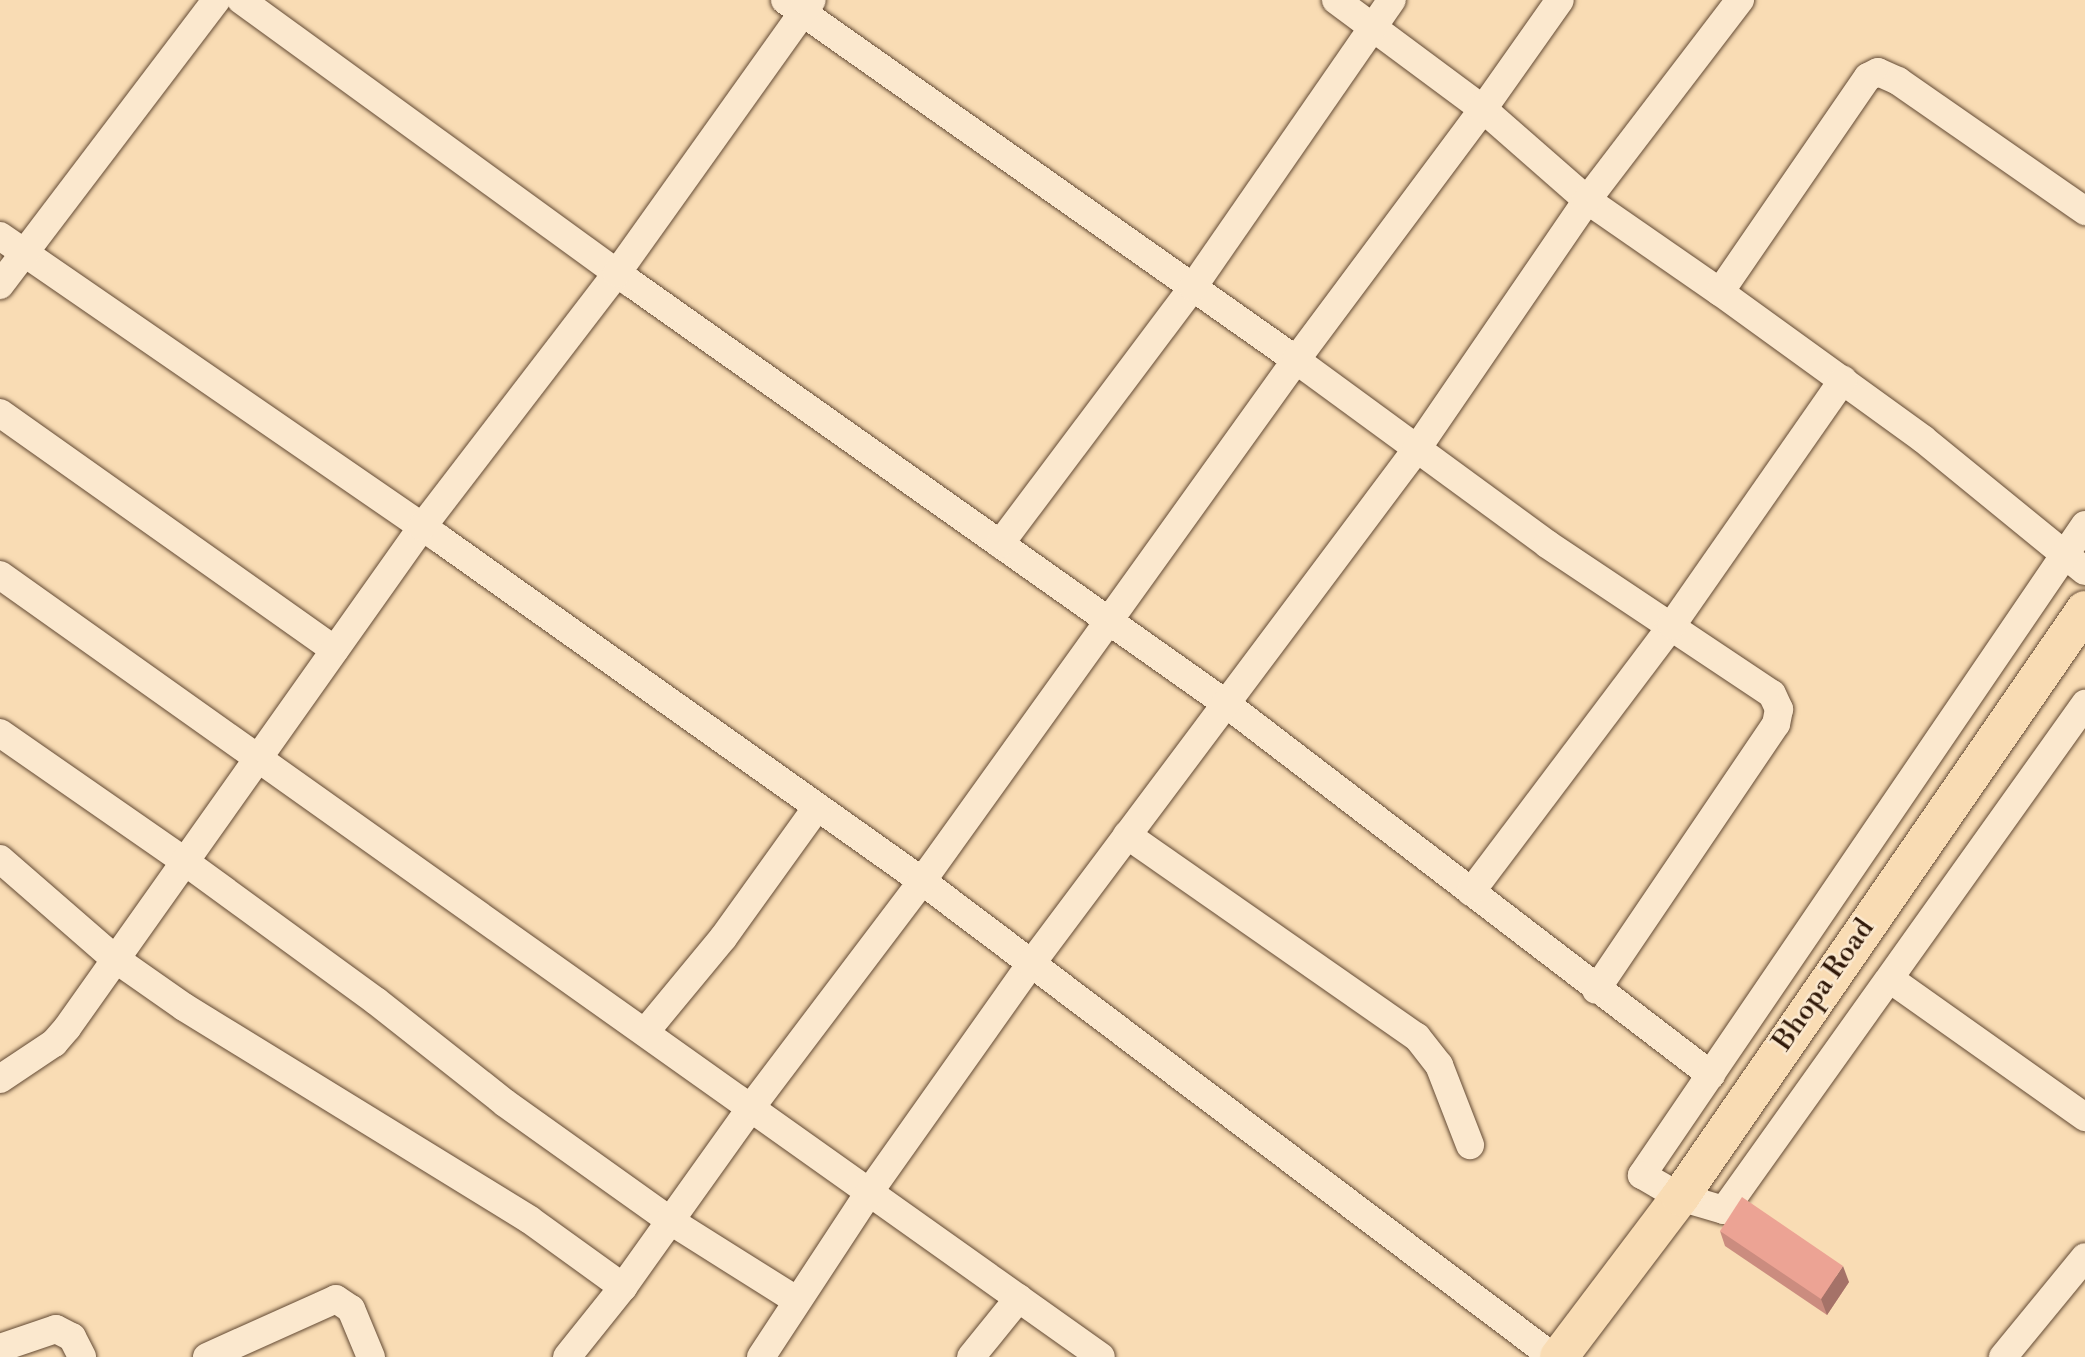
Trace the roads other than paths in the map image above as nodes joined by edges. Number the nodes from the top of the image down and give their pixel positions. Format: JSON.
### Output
{"nodes":[{"id":1,"x":216,"y":0,"type":"edge"},
{"id":2,"x":241,"y":0,"type":"edge"},
{"id":3,"x":1336,"y":0,"type":"edge"},
{"id":4,"x":1392,"y":0,"type":"edge"},
{"id":5,"x":1560,"y":0,"type":"edge"},
{"id":6,"x":1740,"y":0,"type":"edge"},
{"id":7,"x":800,"y":4,"type":"edge"},
{"id":8,"x":1372,"y":27,"type":"junction"},
{"id":9,"x":1483,"y":109,"type":"junction"},
{"id":10,"x":1587,"y":200,"type":"junction"},
{"id":11,"x":2085,"y":211,"type":"edge"},
{"id":12,"x":0,"y":236,"type":"edge"},
{"id":13,"x":23,"y":253,"type":"junction"},
{"id":14,"x":617,"y":273,"type":"junction"},
{"id":15,"x":0,"y":285,"type":"edge"},
{"id":16,"x":1193,"y":287,"type":"junction"},
{"id":17,"x":1720,"y":292,"type":"junction"},
{"id":18,"x":1296,"y":360,"type":"junction"},
{"id":19,"x":1843,"y":380,"type":"junction"},
{"id":20,"x":0,"y":413,"type":"edge"},
{"id":21,"x":1416,"y":450,"type":"junction"},
{"id":22,"x":2085,"y":525,"type":"edge"},
{"id":23,"x":422,"y":527,"type":"junction"},
{"id":24,"x":1000,"y":544,"type":"junction"},
{"id":25,"x":2075,"y":562,"type":"edge"},
{"id":26,"x":0,"y":575,"type":"edge"},
{"id":27,"x":2085,"y":611,"type":"edge"},
{"id":28,"x":1109,"y":621,"type":"junction"},
{"id":29,"x":1672,"y":625,"type":"junction"},
{"id":30,"x":335,"y":650,"type":"junction"},
{"id":31,"x":1225,"y":703,"type":"junction"},
{"id":32,"x":2085,"y":704,"type":"edge"},
{"id":33,"x":0,"y":733,"type":"edge"},
{"id":34,"x":256,"y":758,"type":"junction"},
{"id":35,"x":817,"y":807,"type":"junction"},
{"id":36,"x":1126,"y":835,"type":"junction"},
{"id":37,"x":0,"y":859,"type":"edge"},
{"id":38,"x":184,"y":861,"type":"junction"},
{"id":39,"x":922,"y":881,"type":"junction"},
{"id":40,"x":1471,"y":892,"type":"junction"},
{"id":41,"x":114,"y":958,"type":"junction"},
{"id":42,"x":1031,"y":964,"type":"junction"},
{"id":43,"x":1890,"y":979,"type":"junction"},
{"id":44,"x":1596,"y":990,"type":"junction"},
{"id":45,"x":646,"y":1031,"type":"junction"},
{"id":46,"x":1711,"y":1075,"type":"junction"},
{"id":47,"x":0,"y":1079,"type":"edge"},
{"id":48,"x":752,"y":1106,"type":"junction"},
{"id":49,"x":2085,"y":1117,"type":"edge"},
{"id":50,"x":1470,"y":1145,"type":"dead end"},
{"id":51,"x":1686,"y":1186,"type":"junction"},
{"id":52,"x":870,"y":1191,"type":"junction"},
{"id":53,"x":669,"y":1220,"type":"junction"},
{"id":54,"x":2085,"y":1257,"type":"edge"},
{"id":55,"x":623,"y":1287,"type":"junction"},
{"id":56,"x":1018,"y":1298,"type":"junction"},
{"id":57,"x":796,"y":1300,"type":"junction"},
{"id":58,"x":0,"y":1348,"type":"edge"},
{"id":59,"x":82,"y":1357,"type":"edge"},
{"id":60,"x":207,"y":1357,"type":"edge"},
{"id":61,"x":370,"y":1357,"type":"edge"},
{"id":62,"x":567,"y":1357,"type":"edge"},
{"id":63,"x":761,"y":1357,"type":"edge"},
{"id":64,"x":971,"y":1357,"type":"edge"},
{"id":65,"x":1101,"y":1357,"type":"edge"},
{"id":66,"x":1553,"y":1357,"type":"edge"},
{"id":67,"x":1559,"y":1357,"type":"edge"},
{"id":68,"x":2003,"y":1357,"type":"edge"}],
"edges":[{"from":1,"to":13,"type":"street"},
{"from":2,"to":14,"type":"street"},
{"from":3,"to":8,"type":"street"},
{"from":4,"to":8,"type":"street"},
{"from":5,"to":9,"type":"street"},
{"from":6,"to":10,"type":"street"},
{"from":7,"to":14,"type":"street"},
{"from":7,"to":16,"type":"street"},
{"from":8,"to":9,"type":"street"},
{"from":8,"to":16,"type":"street"},
{"from":9,"to":10,"type":"street"},
{"from":9,"to":18,"type":"street"},
{"from":10,"to":17,"type":"street"},
{"from":10,"to":21,"type":"street"},
{"from":11,"to":17,"type":"street"},
{"from":12,"to":13,"type":"street"},
{"from":13,"to":15,"type":"street"},
{"from":13,"to":23,"type":"street"},
{"from":14,"to":23,"type":"street"},
{"from":14,"to":24,"type":"street"},
{"from":16,"to":18,"type":"street"},
{"from":16,"to":24,"type":"street"},
{"from":17,"to":19,"type":"street"},
{"from":18,"to":21,"type":"street"},
{"from":18,"to":28,"type":"street"},
{"from":19,"to":25,"type":"street"},
{"from":19,"to":29,"type":"street"},
{"from":20,"to":30,"type":"street"},
{"from":21,"to":29,"type":"street"},
{"from":21,"to":31,"type":"street"},
{"from":22,"to":25,"type":"street"},
{"from":23,"to":30,"type":"street"},
{"from":23,"to":35,"type":"street"},
{"from":24,"to":28,"type":"street"},
{"from":25,"to":46,"type":"street"},
{"from":26,"to":34,"type":"street"},
{"from":27,"to":51,"type":"main road","name":"Bhopa Road"},
{"from":28,"to":31,"type":"street"},
{"from":28,"to":39,"type":"street"},
{"from":29,"to":40,"type":"street"},
{"from":29,"to":44,"type":"street"},
{"from":30,"to":34,"type":"street"},
{"from":31,"to":36,"type":"street"},
{"from":31,"to":40,"type":"street"},
{"from":32,"to":43,"type":"street"},
{"from":33,"to":38,"type":"street"},
{"from":34,"to":38,"type":"street"},
{"from":34,"to":45,"type":"street"},
{"from":35,"to":39,"type":"street"},
{"from":35,"to":45,"type":"street"},
{"from":36,"to":42,"type":"street"},
{"from":36,"to":50,"type":"street"},
{"from":37,"to":41,"type":"street"},
{"from":38,"to":41,"type":"street"},
{"from":38,"to":53,"type":"street"},
{"from":39,"to":42,"type":"street"},
{"from":39,"to":48,"type":"street"},
{"from":40,"to":44,"type":"street"},
{"from":41,"to":47,"type":"street"},
{"from":41,"to":55,"type":"street"},
{"from":42,"to":52,"type":"street"},
{"from":42,"to":66,"type":"street"},
{"from":43,"to":49,"type":"street"},
{"from":43,"to":51,"type":"street"},
{"from":44,"to":46,"type":"street"},
{"from":45,"to":48,"type":"street"},
{"from":46,"to":51,"type":"street"},
{"from":48,"to":52,"type":"street"},
{"from":48,"to":53,"type":"street"},
{"from":51,"to":67,"type":"main road","name":"Bhopa Road"},
{"from":52,"to":56,"type":"street"},
{"from":52,"to":57,"type":"street"},
{"from":53,"to":55,"type":"street"},
{"from":53,"to":57,"type":"street"},
{"from":54,"to":68,"type":"street"},
{"from":55,"to":62,"type":"street"},
{"from":56,"to":64,"type":"street"},
{"from":56,"to":65,"type":"street"},
{"from":57,"to":63,"type":"street"},
{"from":58,"to":59,"type":"street"},
{"from":60,"to":61,"type":"street"}]}
